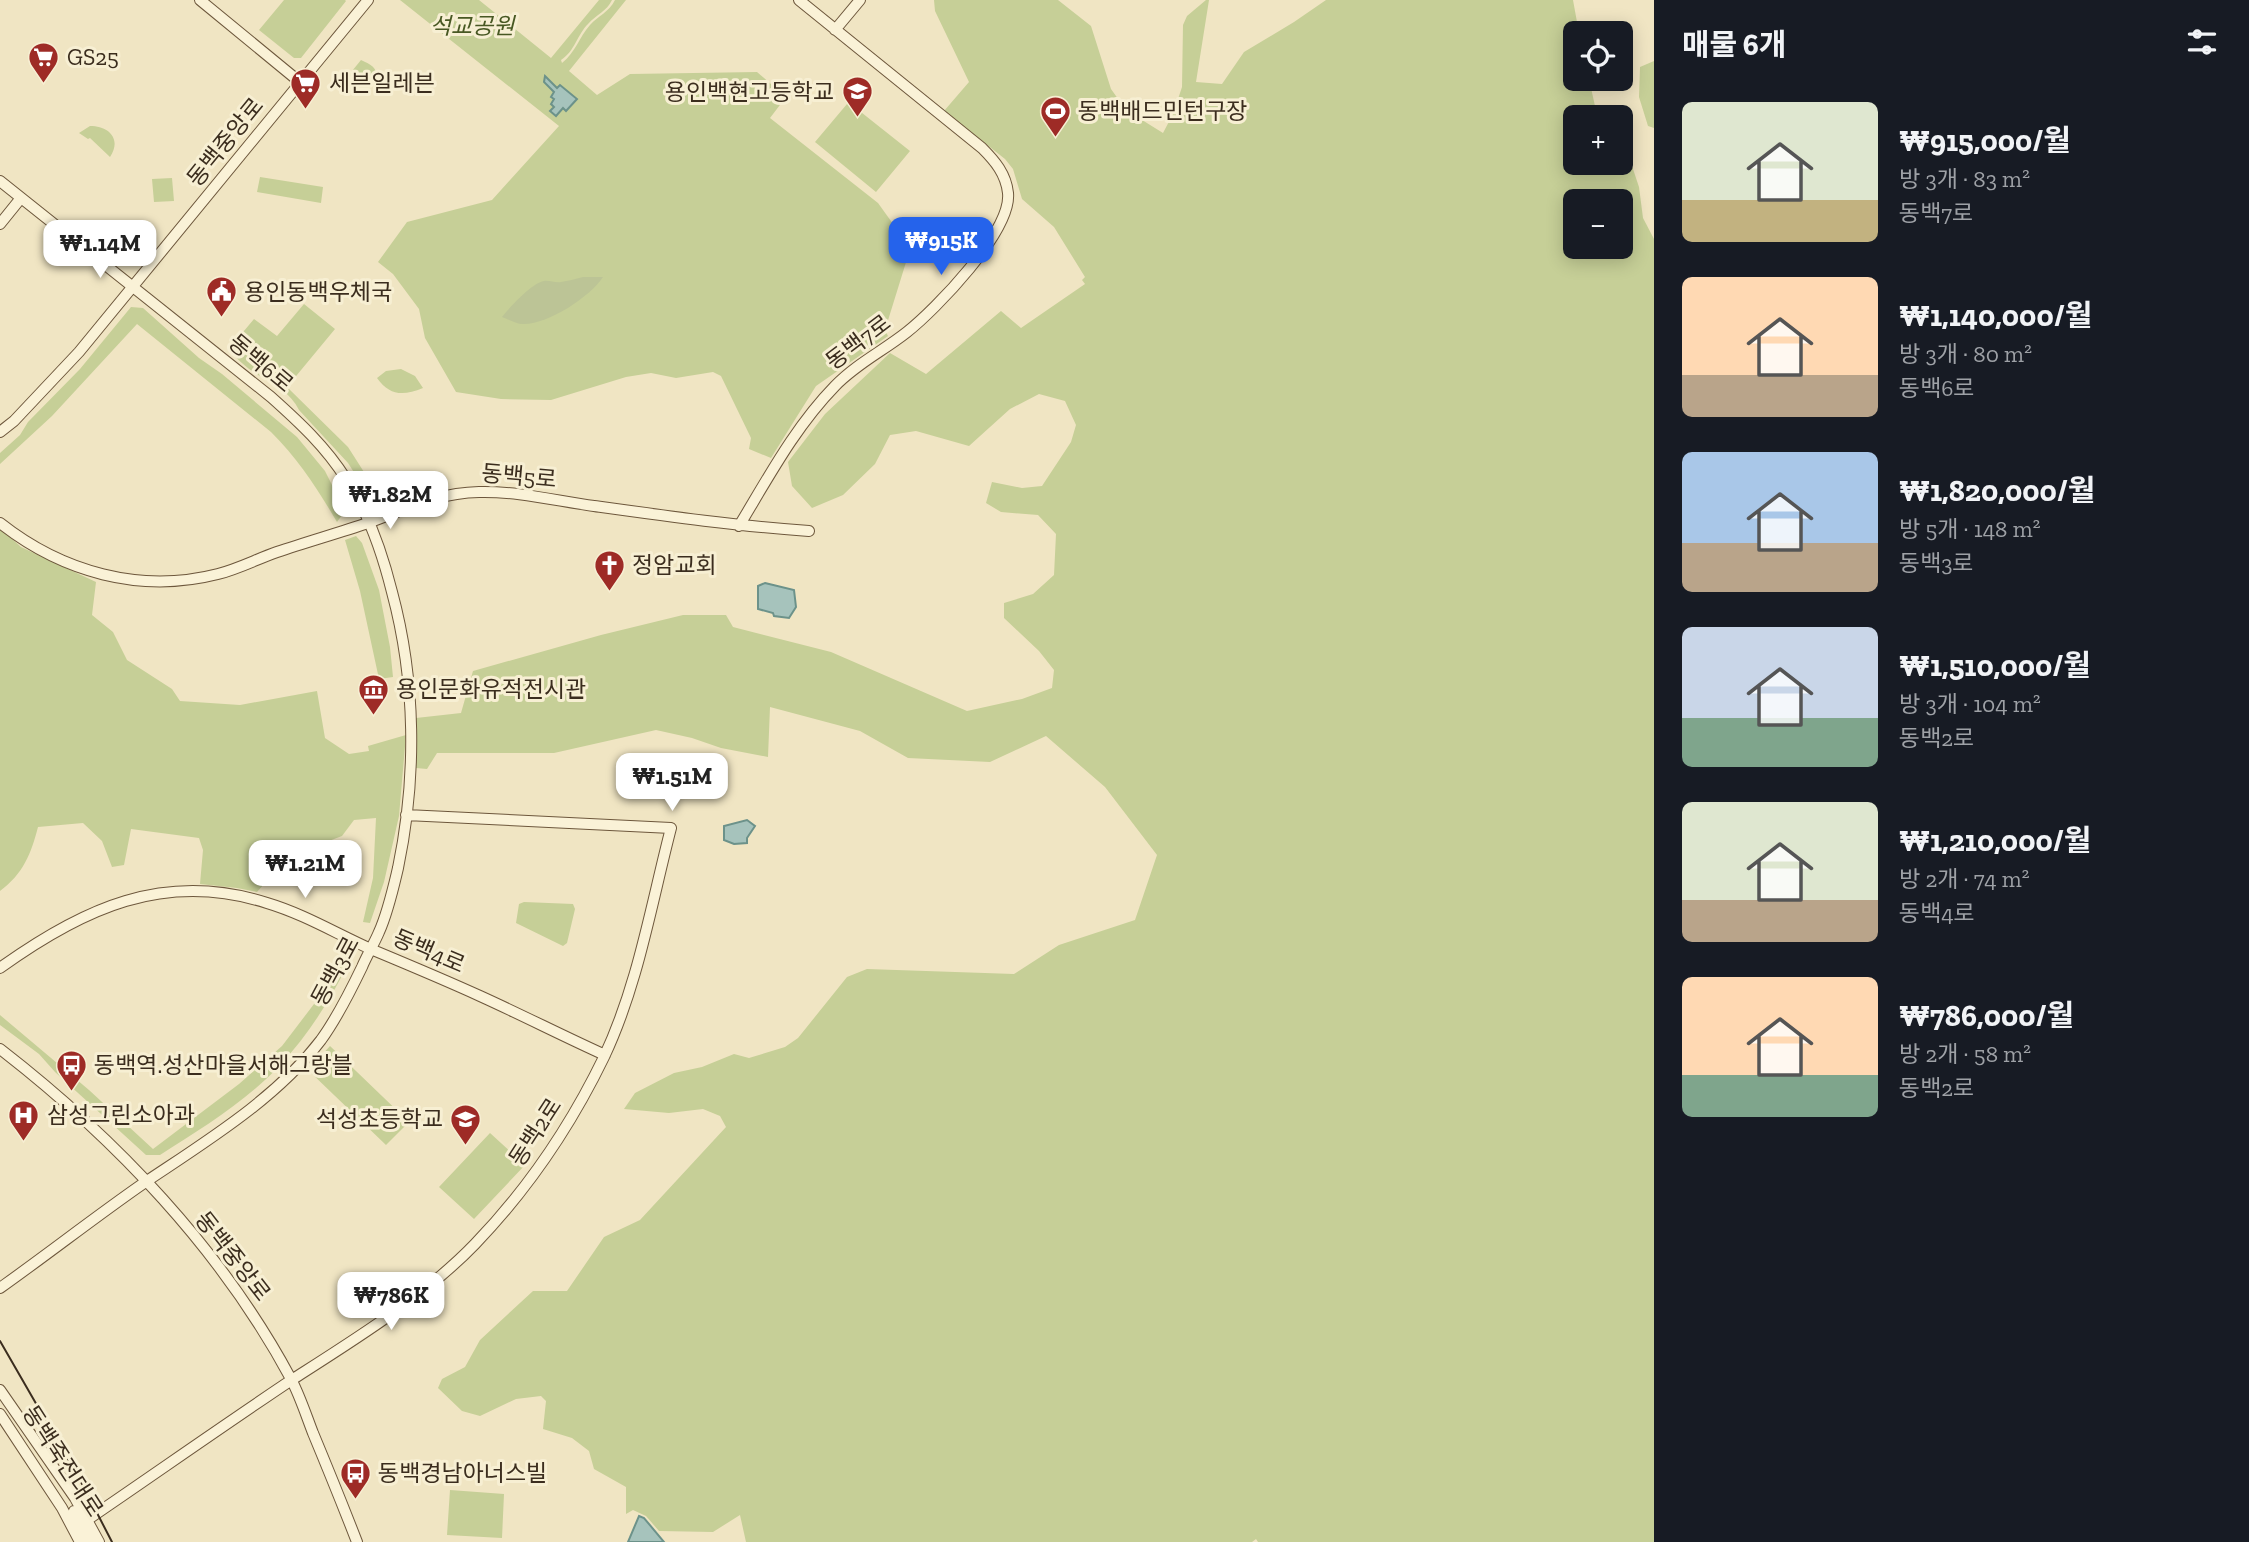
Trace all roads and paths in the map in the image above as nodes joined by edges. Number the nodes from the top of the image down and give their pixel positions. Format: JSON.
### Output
{"nodes":[{"id":1,"x":200,"y":0,"type":"edge"},
{"id":2,"x":368,"y":0,"type":"edge"},
{"id":3,"x":799,"y":0,"type":"edge"},
{"id":4,"x":860,"y":0,"type":"edge"},
{"id":5,"x":835,"y":30,"type":"junction"},
{"id":6,"x":301,"y":83,"type":"junction"},
{"id":7,"x":0,"y":181,"type":"edge"},
{"id":8,"x":21,"y":198,"type":"junction"},
{"id":9,"x":0,"y":224,"type":"edge"},
{"id":10,"x":133,"y":286,"type":"junction"},
{"id":11,"x":0,"y":432,"type":"edge"},
{"id":12,"x":369,"y":522,"type":"junction"},
{"id":13,"x":0,"y":523,"type":"edge"},
{"id":14,"x":739,"y":526,"type":"junction"},
{"id":15,"x":809,"y":531,"type":"dead end"},
{"id":16,"x":406,"y":815,"type":"junction"},
{"id":17,"x":370,"y":949,"type":"junction"},
{"id":18,"x":0,"y":968,"type":"edge"},
{"id":19,"x":0,"y":1049,"type":"edge"},
{"id":20,"x":605,"y":1055,"type":"junction"},
{"id":21,"x":146,"y":1182,"type":"junction"},
{"id":22,"x":0,"y":1288,"type":"edge"},
{"id":23,"x":292,"y":1380,"type":"junction"},
{"id":24,"x":0,"y":1390,"type":"edge"},
{"id":25,"x":0,"y":1403,"type":"edge"},
{"id":26,"x":0,"y":1414,"type":"edge"},
{"id":27,"x":0,"y":1421,"type":"edge"},
{"id":28,"x":87,"y":1520,"type":"junction"},
{"id":29,"x":78,"y":1542,"type":"edge"},
{"id":30,"x":91,"y":1542,"type":"edge"},
{"id":31,"x":99,"y":1542,"type":"edge"},
{"id":32,"x":357,"y":1542,"type":"edge"}],
"edges":[{"from":1,"to":6,"type":"street"},
{"from":2,"to":6,"type":"street","name":"동백중앙로"},
{"from":3,"to":5,"type":"street","name":"동백7로"},
{"from":4,"to":5,"type":"street"},
{"from":5,"to":14,"type":"street","name":"동백7로"},
{"from":6,"to":10,"type":"street","name":"동백중앙로"},
{"from":7,"to":8,"type":"street","name":"동백6로"},
{"from":8,"to":9,"type":"street"},
{"from":8,"to":10,"type":"street","name":"동백6로"},
{"from":10,"to":11,"type":"street","name":"동백중앙로"},
{"from":10,"to":12,"type":"street","name":"동백6로"},
{"from":12,"to":13,"type":"street","name":"동백5로"},
{"from":12,"to":14,"type":"street","name":"동백5로"},
{"from":12,"to":16,"type":"street","name":"동백3로"},
{"from":14,"to":15,"type":"street","name":"동백5로"},
{"from":16,"to":17,"type":"street","name":"동백3로"},
{"from":16,"to":20,"type":"street","name":"동백2로"},
{"from":17,"to":18,"type":"street","name":"동백4로"},
{"from":17,"to":20,"type":"street","name":"동백4로"},
{"from":17,"to":21,"type":"street","name":"동백3로"},
{"from":19,"to":21,"type":"street","name":"동백중앙로"},
{"from":20,"to":23,"type":"street","name":"동백2로"},
{"from":21,"to":22,"type":"street","name":"동백3로"},
{"from":21,"to":23,"type":"street","name":"동백중앙로"},
{"from":23,"to":28,"type":"street","name":"동백2로"},
{"from":23,"to":32,"type":"street","name":"동백중앙로"},
{"from":24,"to":28,"type":"street"},
{"from":25,"to":30,"type":"street","name":"동백죽전대로"},
{"from":26,"to":29,"type":"street","name":"동백죽전대로"},
{"from":27,"to":29,"type":"street"},
{"from":28,"to":31,"type":"street"}]}
